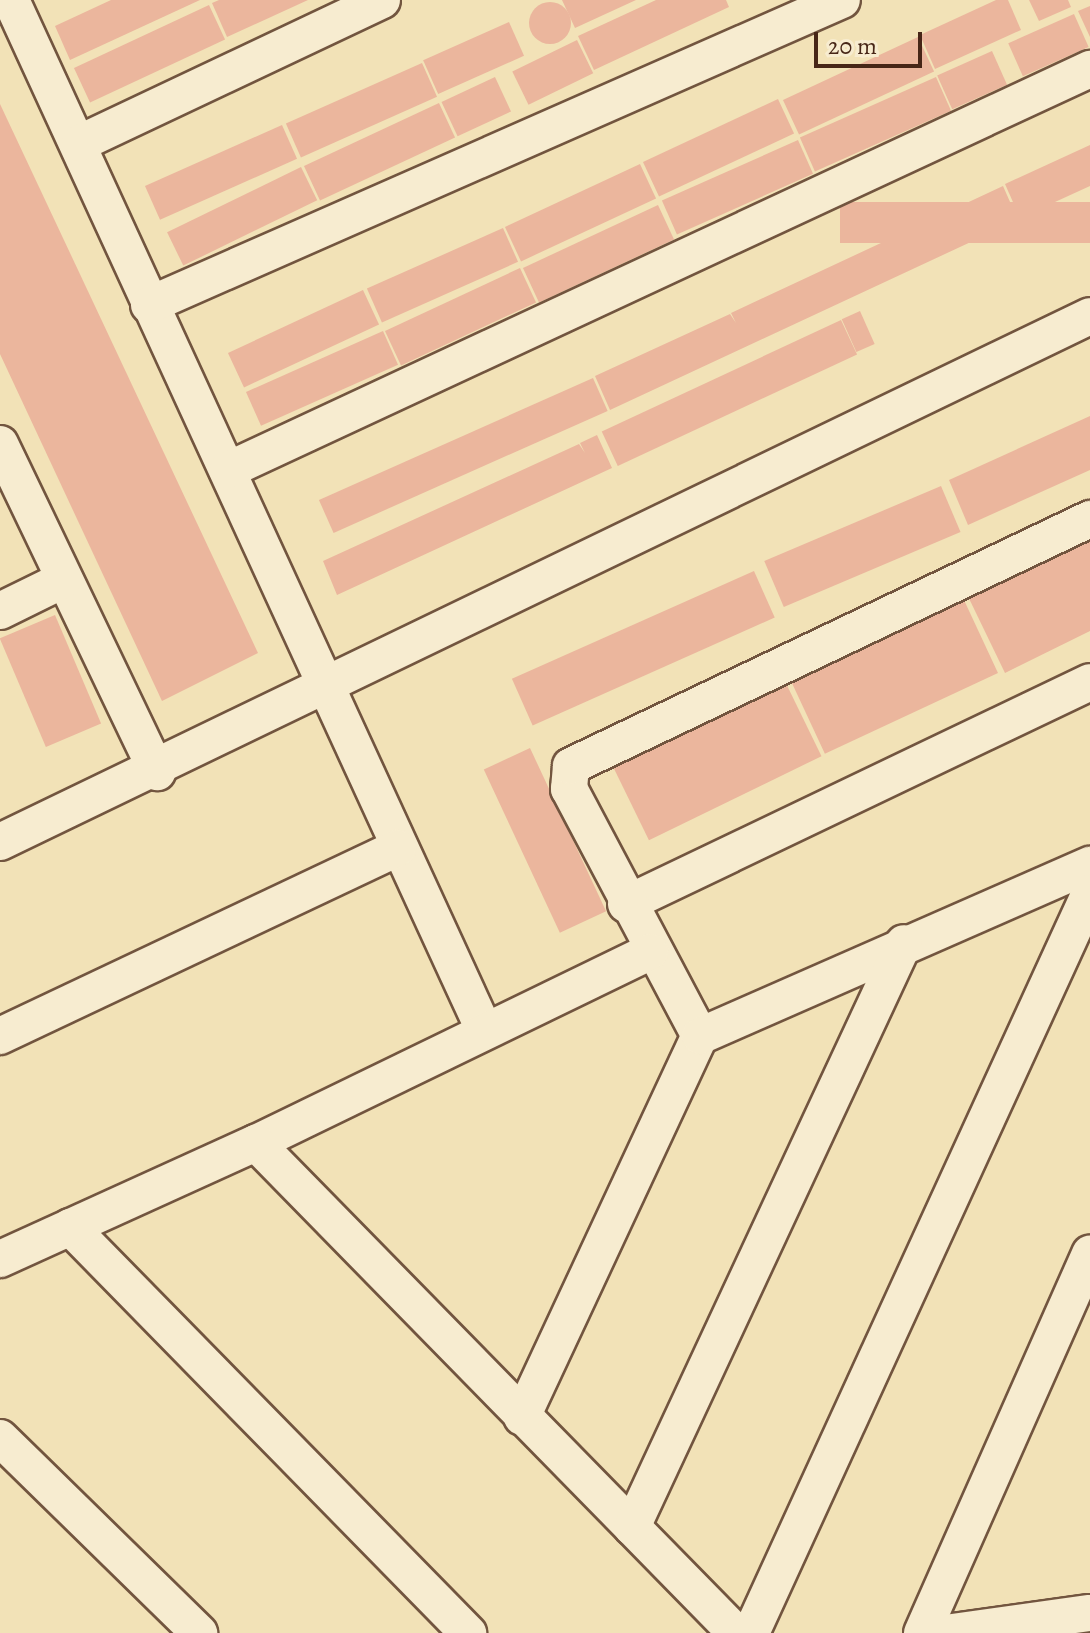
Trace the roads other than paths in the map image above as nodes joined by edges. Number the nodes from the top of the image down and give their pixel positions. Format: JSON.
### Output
{"nodes":[{"id":1,"x":11,"y":0,"type":"edge"},
{"id":2,"x":382,"y":0,"type":"edge"},
{"id":3,"x":842,"y":0,"type":"edge"},
{"id":4,"x":1090,"y":69,"type":"edge"},
{"id":5,"x":80,"y":143,"type":"junction"},
{"id":6,"x":149,"y":305,"type":"junction"},
{"id":7,"x":1090,"y":316,"type":"edge"},
{"id":8,"x":0,"y":444,"type":"edge"},
{"id":9,"x":228,"y":470,"type":"junction"},
{"id":10,"x":1090,"y":519,"type":"edge"},
{"id":11,"x":63,"y":580,"type":"junction"},
{"id":12,"x":0,"y":611,"type":"edge"},
{"id":13,"x":1090,"y":682,"type":"edge"},
{"id":14,"x":329,"y":686,"type":"junction"},
{"id":15,"x":157,"y":772,"type":"junction"},
{"id":16,"x":0,"y":842,"type":"edge"},
{"id":17,"x":398,"y":848,"type":"junction"},
{"id":18,"x":1090,"y":865,"type":"edge"},
{"id":19,"x":1090,"y":893,"type":"edge"},
{"id":20,"x":626,"y":904,"type":"junction"},
{"id":21,"x":904,"y":943,"type":"junction"},
{"id":22,"x":650,"y":952,"type":"junction"},
{"id":23,"x":484,"y":1030,"type":"junction"},
{"id":24,"x":0,"y":1036,"type":"edge"},
{"id":25,"x":700,"y":1036,"type":"junction"},
{"id":26,"x":256,"y":1143,"type":"junction"},
{"id":27,"x":70,"y":1227,"type":"junction"},
{"id":28,"x":1090,"y":1254,"type":"edge"},
{"id":29,"x":0,"y":1259,"type":"edge"},
{"id":30,"x":522,"y":1417,"type":"junction"},
{"id":31,"x":0,"y":1438,"type":"edge"},
{"id":32,"x":632,"y":1527,"type":"junction"},
{"id":33,"x":1090,"y":1612,"type":"edge"},
{"id":34,"x":199,"y":1633,"type":"edge"},
{"id":35,"x":468,"y":1633,"type":"edge"},
{"id":36,"x":736,"y":1633,"type":"edge"},
{"id":37,"x":751,"y":1633,"type":"edge"},
{"id":38,"x":922,"y":1633,"type":"edge"},
{"id":39,"x":945,"y":1633,"type":"edge"}],
"edges":[{"from":1,"to":5,"type":"street"},
{"from":2,"to":5,"type":"street"},
{"from":3,"to":6,"type":"street"},
{"from":4,"to":9,"type":"street"},
{"from":5,"to":6,"type":"street"},
{"from":6,"to":9,"type":"street"},
{"from":7,"to":14,"type":"street"},
{"from":8,"to":11,"type":"street"},
{"from":9,"to":14,"type":"street"},
{"from":10,"to":20,"type":"street"},
{"from":11,"to":12,"type":"street"},
{"from":11,"to":15,"type":"street"},
{"from":13,"to":20,"type":"street"},
{"from":14,"to":15,"type":"street"},
{"from":14,"to":17,"type":"street"},
{"from":15,"to":16,"type":"street"},
{"from":17,"to":23,"type":"street"},
{"from":17,"to":24,"type":"street"},
{"from":18,"to":21,"type":"street"},
{"from":19,"to":37,"type":"street"},
{"from":20,"to":22,"type":"street"},
{"from":21,"to":25,"type":"street"},
{"from":21,"to":32,"type":"street"},
{"from":22,"to":23,"type":"street"},
{"from":22,"to":25,"type":"street"},
{"from":23,"to":26,"type":"street"},
{"from":25,"to":30,"type":"street"},
{"from":26,"to":27,"type":"street"},
{"from":26,"to":30,"type":"street"},
{"from":27,"to":29,"type":"street"},
{"from":27,"to":35,"type":"street"},
{"from":28,"to":38,"type":"street"},
{"from":30,"to":32,"type":"street"},
{"from":31,"to":34,"type":"street"},
{"from":32,"to":36,"type":"street"},
{"from":33,"to":39,"type":"street"}]}
